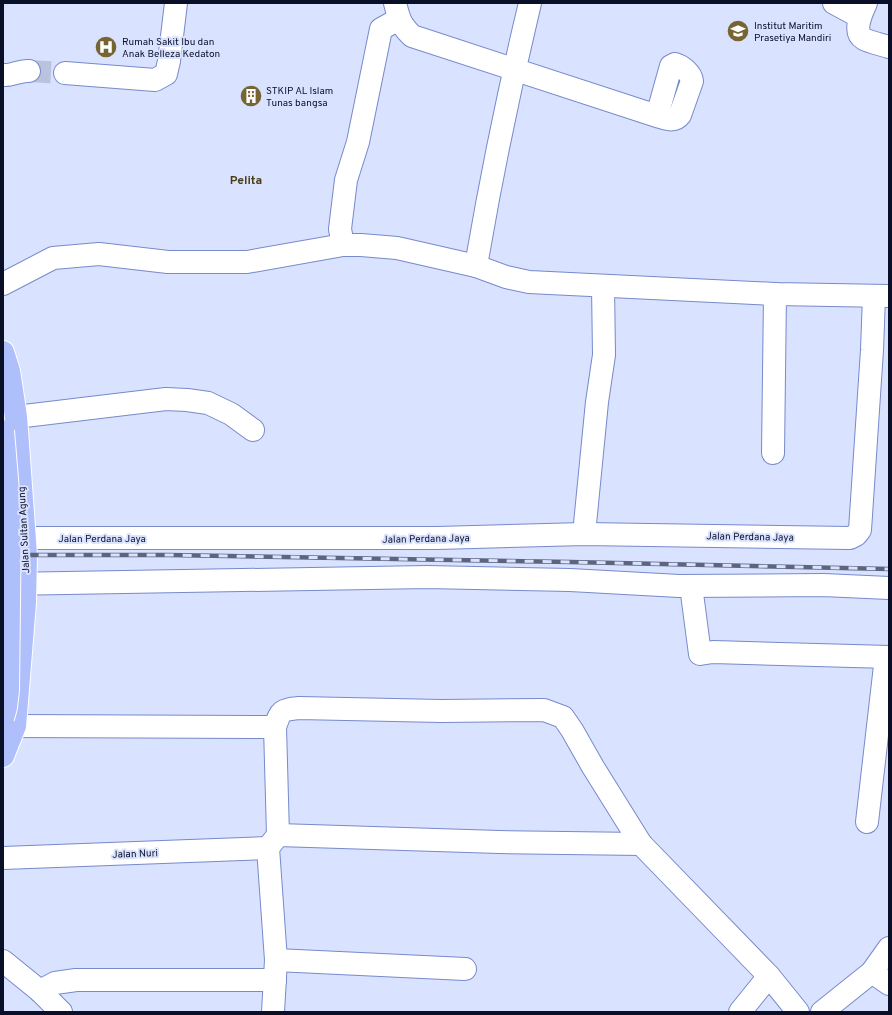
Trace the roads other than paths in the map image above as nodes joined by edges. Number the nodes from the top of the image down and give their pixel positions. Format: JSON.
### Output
{"nodes":[{"id":1,"x":176,"y":3,"type":"edge"},
{"id":2,"x":530,"y":3,"type":"edge"},
{"id":3,"x":834,"y":3,"type":"edge"},
{"id":4,"x":397,"y":11,"type":"edge"},
{"id":5,"x":862,"y":18,"type":"edge"},
{"id":6,"x":889,"y":47,"type":"edge"},
{"id":7,"x":514,"y":69,"type":"junction"},
{"id":8,"x":29,"y":71,"type":"tunnel mouth"},
{"id":9,"x":66,"y":73,"type":"tunnel mouth"},
{"id":10,"x":3,"y":76,"type":"edge"},
{"id":11,"x":657,"y":116,"type":"dead end"},
{"id":12,"x":343,"y":245,"type":"junction"},
{"id":13,"x":476,"y":266,"type":"junction"},
{"id":14,"x":3,"y":284,"type":"edge"},
{"id":15,"x":603,"y":286,"type":"junction"},
{"id":16,"x":775,"y":294,"type":"junction"},
{"id":17,"x":882,"y":296,"type":"edge"},
{"id":18,"x":880,"y":350,"type":"edge"},
{"id":19,"x":3,"y":352,"type":"edge"},
{"id":20,"x":10,"y":424,"type":"edge"},
{"id":21,"x":253,"y":430,"type":"dead end"},
{"id":22,"x":11,"y":453,"type":"edge"},
{"id":23,"x":773,"y":453,"type":"dead end"},
{"id":24,"x":584,"y":534,"type":"junction"},
{"id":25,"x":3,"y":538,"type":"edge"},
{"id":26,"x":25,"y":538,"type":"junction"},
{"id":27,"x":3,"y":584,"type":"edge"},
{"id":28,"x":26,"y":584,"type":"junction"},
{"id":29,"x":691,"y":586,"type":"junction"},
{"id":30,"x":889,"y":588,"type":"edge"},
{"id":31,"x":888,"y":657,"type":"edge"},
{"id":32,"x":9,"y":722,"type":"edge"},
{"id":33,"x":275,"y":727,"type":"junction"},
{"id":34,"x":3,"y":756,"type":"edge"},
{"id":35,"x":867,"y":822,"type":"dead end"},
{"id":36,"x":273,"y":842,"type":"junction"},
{"id":37,"x":641,"y":844,"type":"junction"},
{"id":38,"x":3,"y":858,"type":"edge"},
{"id":39,"x":889,"y":948,"type":"edge"},
{"id":40,"x":3,"y":961,"type":"edge"},
{"id":41,"x":465,"y":969,"type":"dead end"},
{"id":42,"x":276,"y":970,"type":"junction"},
{"id":43,"x":769,"y":976,"type":"junction"},
{"id":44,"x":880,"y":978,"type":"edge"},
{"id":45,"x":40,"y":991,"type":"junction"},
{"id":46,"x":61,"y":1012,"type":"edge"},
{"id":47,"x":273,"y":1012,"type":"edge"},
{"id":48,"x":740,"y":1012,"type":"edge"},
{"id":49,"x":798,"y":1012,"type":"edge"},
{"id":50,"x":822,"y":1012,"type":"edge"}],
"edges":[{"from":1,"to":9,"type":"street"},
{"from":2,"to":7,"type":"street"},
{"from":3,"to":5,"type":"street"},
{"from":4,"to":7,"type":"street"},
{"from":4,"to":12,"type":"street"},
{"from":5,"to":6,"type":"street"},
{"from":7,"to":11,"type":"street"},
{"from":7,"to":13,"type":"street"},
{"from":8,"to":10,"type":"street"},
{"from":12,"to":13,"type":"street"},
{"from":12,"to":14,"type":"street"},
{"from":13,"to":15,"type":"street"},
{"from":15,"to":16,"type":"street"},
{"from":15,"to":24,"type":"street"},
{"from":16,"to":17,"type":"street"},
{"from":16,"to":23,"type":"street"},
{"from":17,"to":18,"type":"street"},
{"from":18,"to":24,"type":"street","name":"Jalan Perdana Jaya"},
{"from":19,"to":20,"type":"main road","name":"Jalan Sultan Agung"},
{"from":20,"to":21,"type":"street"},
{"from":20,"to":22,"type":"main road","name":"Jalan Sultan Agung"},
{"from":20,"to":32,"type":"main road","bridge":true},
{"from":22,"to":26,"type":"main road","name":"Jalan Sultan Agung"},
{"from":24,"to":26,"type":"street","name":"Jalan Perdana Jaya"},
{"from":25,"to":26,"type":"street","name":"Jalan Perdana Jaya"},
{"from":26,"to":28,"type":"main road","name":"Jalan Sultan Agung"},
{"from":27,"to":28,"type":"street"},
{"from":28,"to":29,"type":"street"},
{"from":28,"to":32,"type":"main road","name":"Jalan Sultan Agung"},
{"from":29,"to":30,"type":"street"},
{"from":29,"to":31,"type":"street"},
{"from":31,"to":35,"type":"street"},
{"from":32,"to":33,"type":"street"},
{"from":32,"to":34,"type":"main road","name":"Jalan Sultan Agung"},
{"from":33,"to":36,"type":"street"},
{"from":33,"to":37,"type":"street"},
{"from":36,"to":37,"type":"street","name":"Jalan Nuri"},
{"from":36,"to":38,"type":"street","name":"Jalan Nuri"},
{"from":36,"to":42,"type":"street"},
{"from":37,"to":43,"type":"street"},
{"from":39,"to":44,"type":"street"},
{"from":40,"to":45,"type":"street"},
{"from":41,"to":42,"type":"street"},
{"from":42,"to":45,"type":"street"},
{"from":42,"to":47,"type":"street"},
{"from":43,"to":48,"type":"street"},
{"from":43,"to":49,"type":"street"},
{"from":44,"to":50,"type":"street"},
{"from":45,"to":46,"type":"street"}]}
